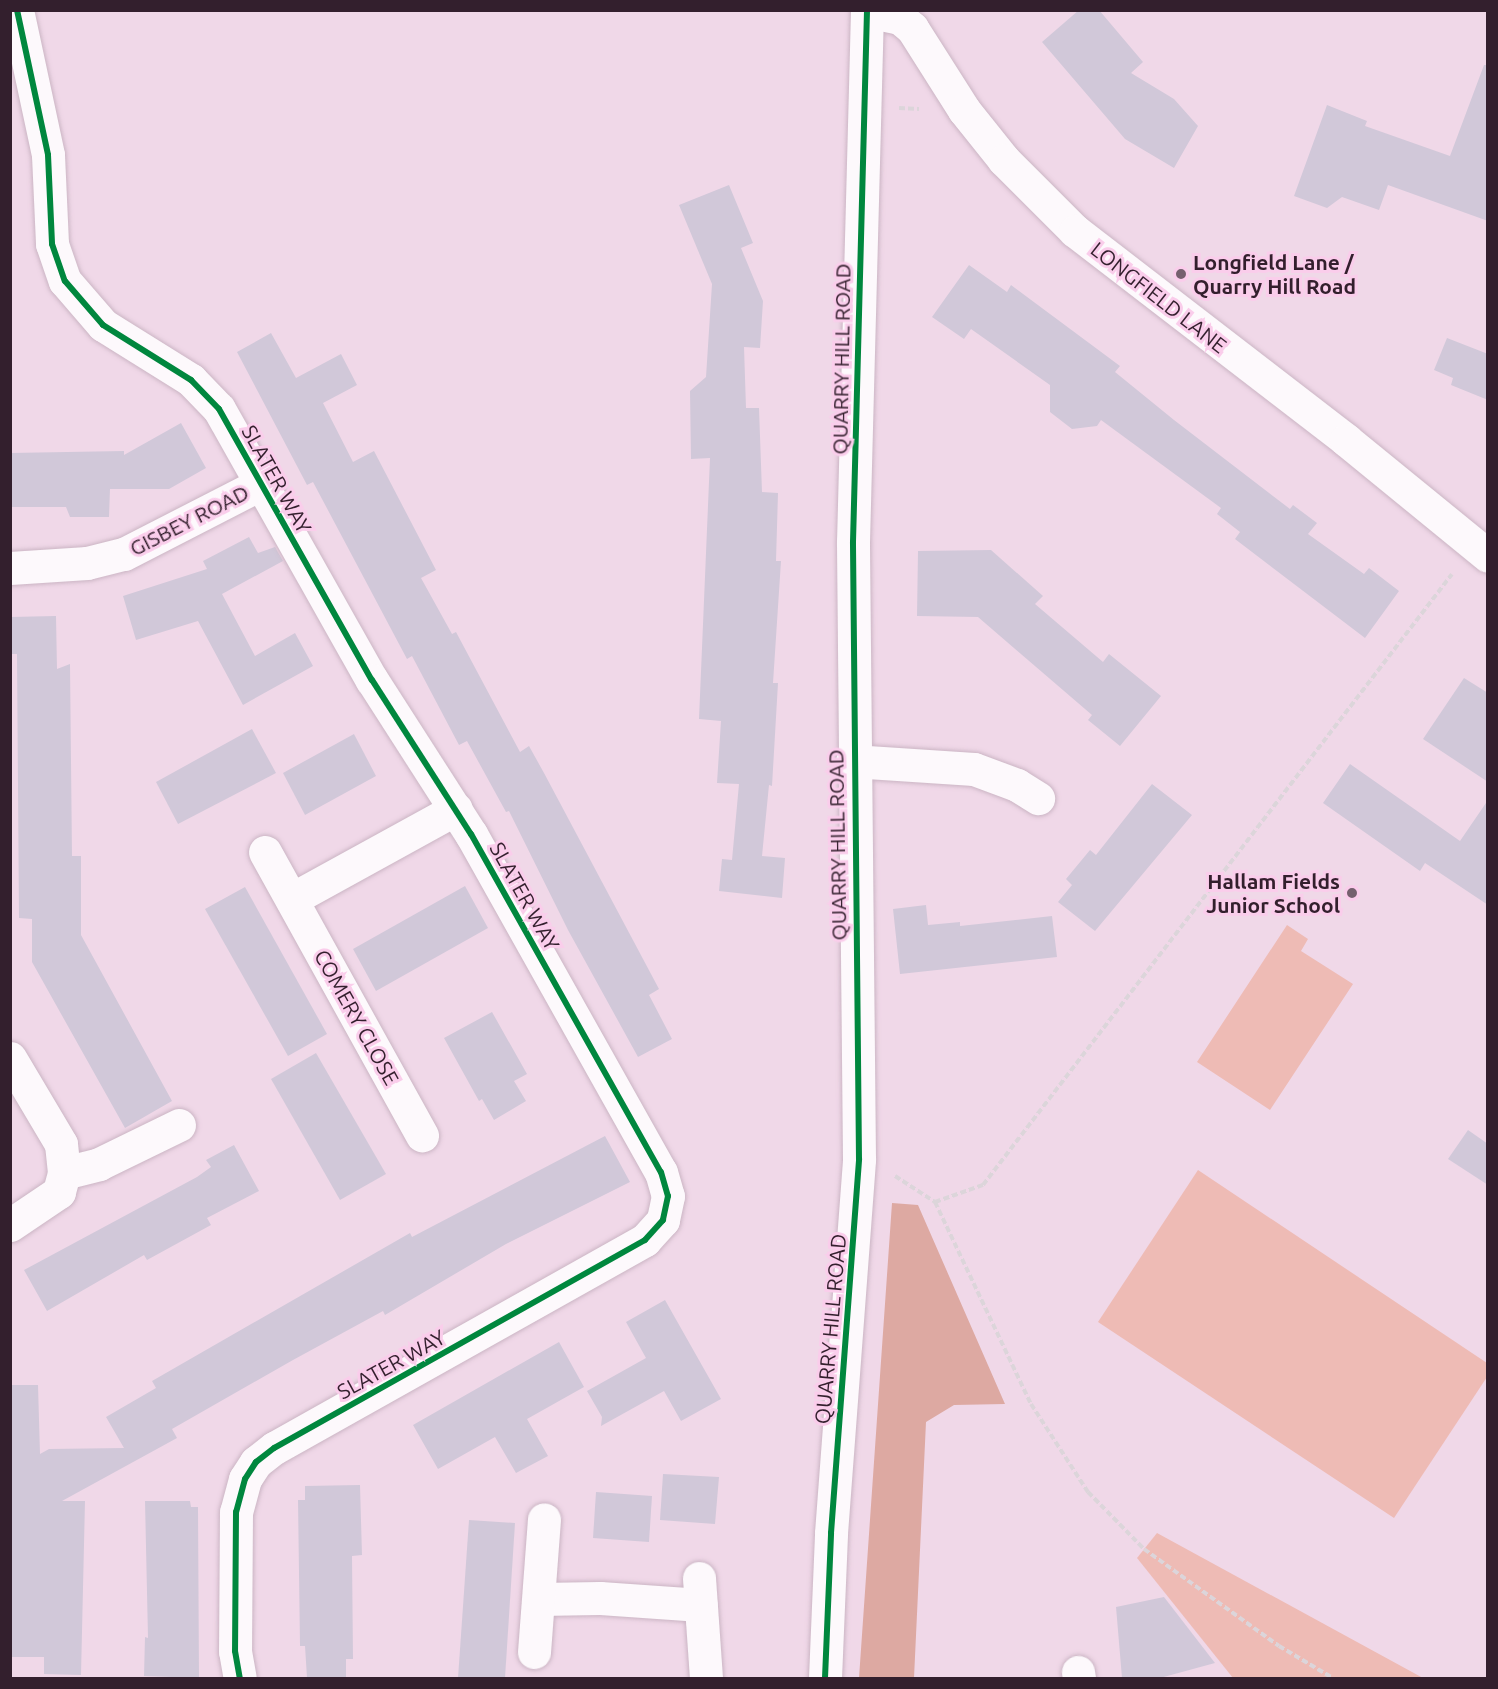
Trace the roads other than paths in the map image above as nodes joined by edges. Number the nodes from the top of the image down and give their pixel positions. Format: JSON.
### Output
{"nodes":[{"id":1,"x":17,"y":10,"type":"edge"},
{"id":2,"x":867,"y":11,"type":"edge"},
{"id":3,"x":260,"y":484,"type":"junction"},
{"id":4,"x":1488,"y":556,"type":"edge"},
{"id":5,"x":10,"y":568,"type":"edge"},
{"id":6,"x":852,"y":761,"type":"junction"},
{"id":7,"x":1038,"y":798,"type":"dead end"},
{"id":8,"x":456,"y":810,"type":"junction"},
{"id":9,"x":265,"y":852,"type":"dead end"},
{"id":10,"x":292,"y":898,"type":"junction"},
{"id":11,"x":10,"y":1058,"type":"edge"},
{"id":12,"x":179,"y":1125,"type":"dead end"},
{"id":13,"x":422,"y":1135,"type":"dead end"},
{"id":14,"x":64,"y":1173,"type":"junction"},
{"id":15,"x":10,"y":1225,"type":"edge"},
{"id":16,"x":544,"y":1519,"type":"dead end"},
{"id":17,"x":539,"y":1599,"type":"junction"},
{"id":18,"x":534,"y":1652,"type":"dead end"},
{"id":19,"x":240,"y":1678,"type":"edge"},
{"id":20,"x":706,"y":1678,"type":"edge"},
{"id":21,"x":825,"y":1678,"type":"edge"}],
"edges":[{"from":1,"to":3,"type":"street","name":"SLATER WAY"},
{"from":2,"to":4,"type":"street","name":"LONGFIELD LANE"},
{"from":2,"to":6,"type":"street","name":"QUARRY HILL ROAD"},
{"from":3,"to":5,"type":"street","name":"GISBEY ROAD"},
{"from":3,"to":8,"type":"street","name":"SLATER WAY"},
{"from":6,"to":7,"type":"street","name":"QUARRY HILL ROAD"},
{"from":6,"to":21,"type":"street","name":"QUARRY HILL ROAD"},
{"from":8,"to":10,"type":"street"},
{"from":8,"to":19,"type":"street","name":"SLATER WAY"},
{"from":9,"to":10,"type":"street","name":"COMERY CLOSE"},
{"from":10,"to":13,"type":"street","name":"COMERY CLOSE"},
{"from":11,"to":14,"type":"street"},
{"from":12,"to":14,"type":"street"},
{"from":14,"to":15,"type":"street"},
{"from":16,"to":17,"type":"street"},
{"from":17,"to":18,"type":"street"},
{"from":17,"to":20,"type":"street"}]}
